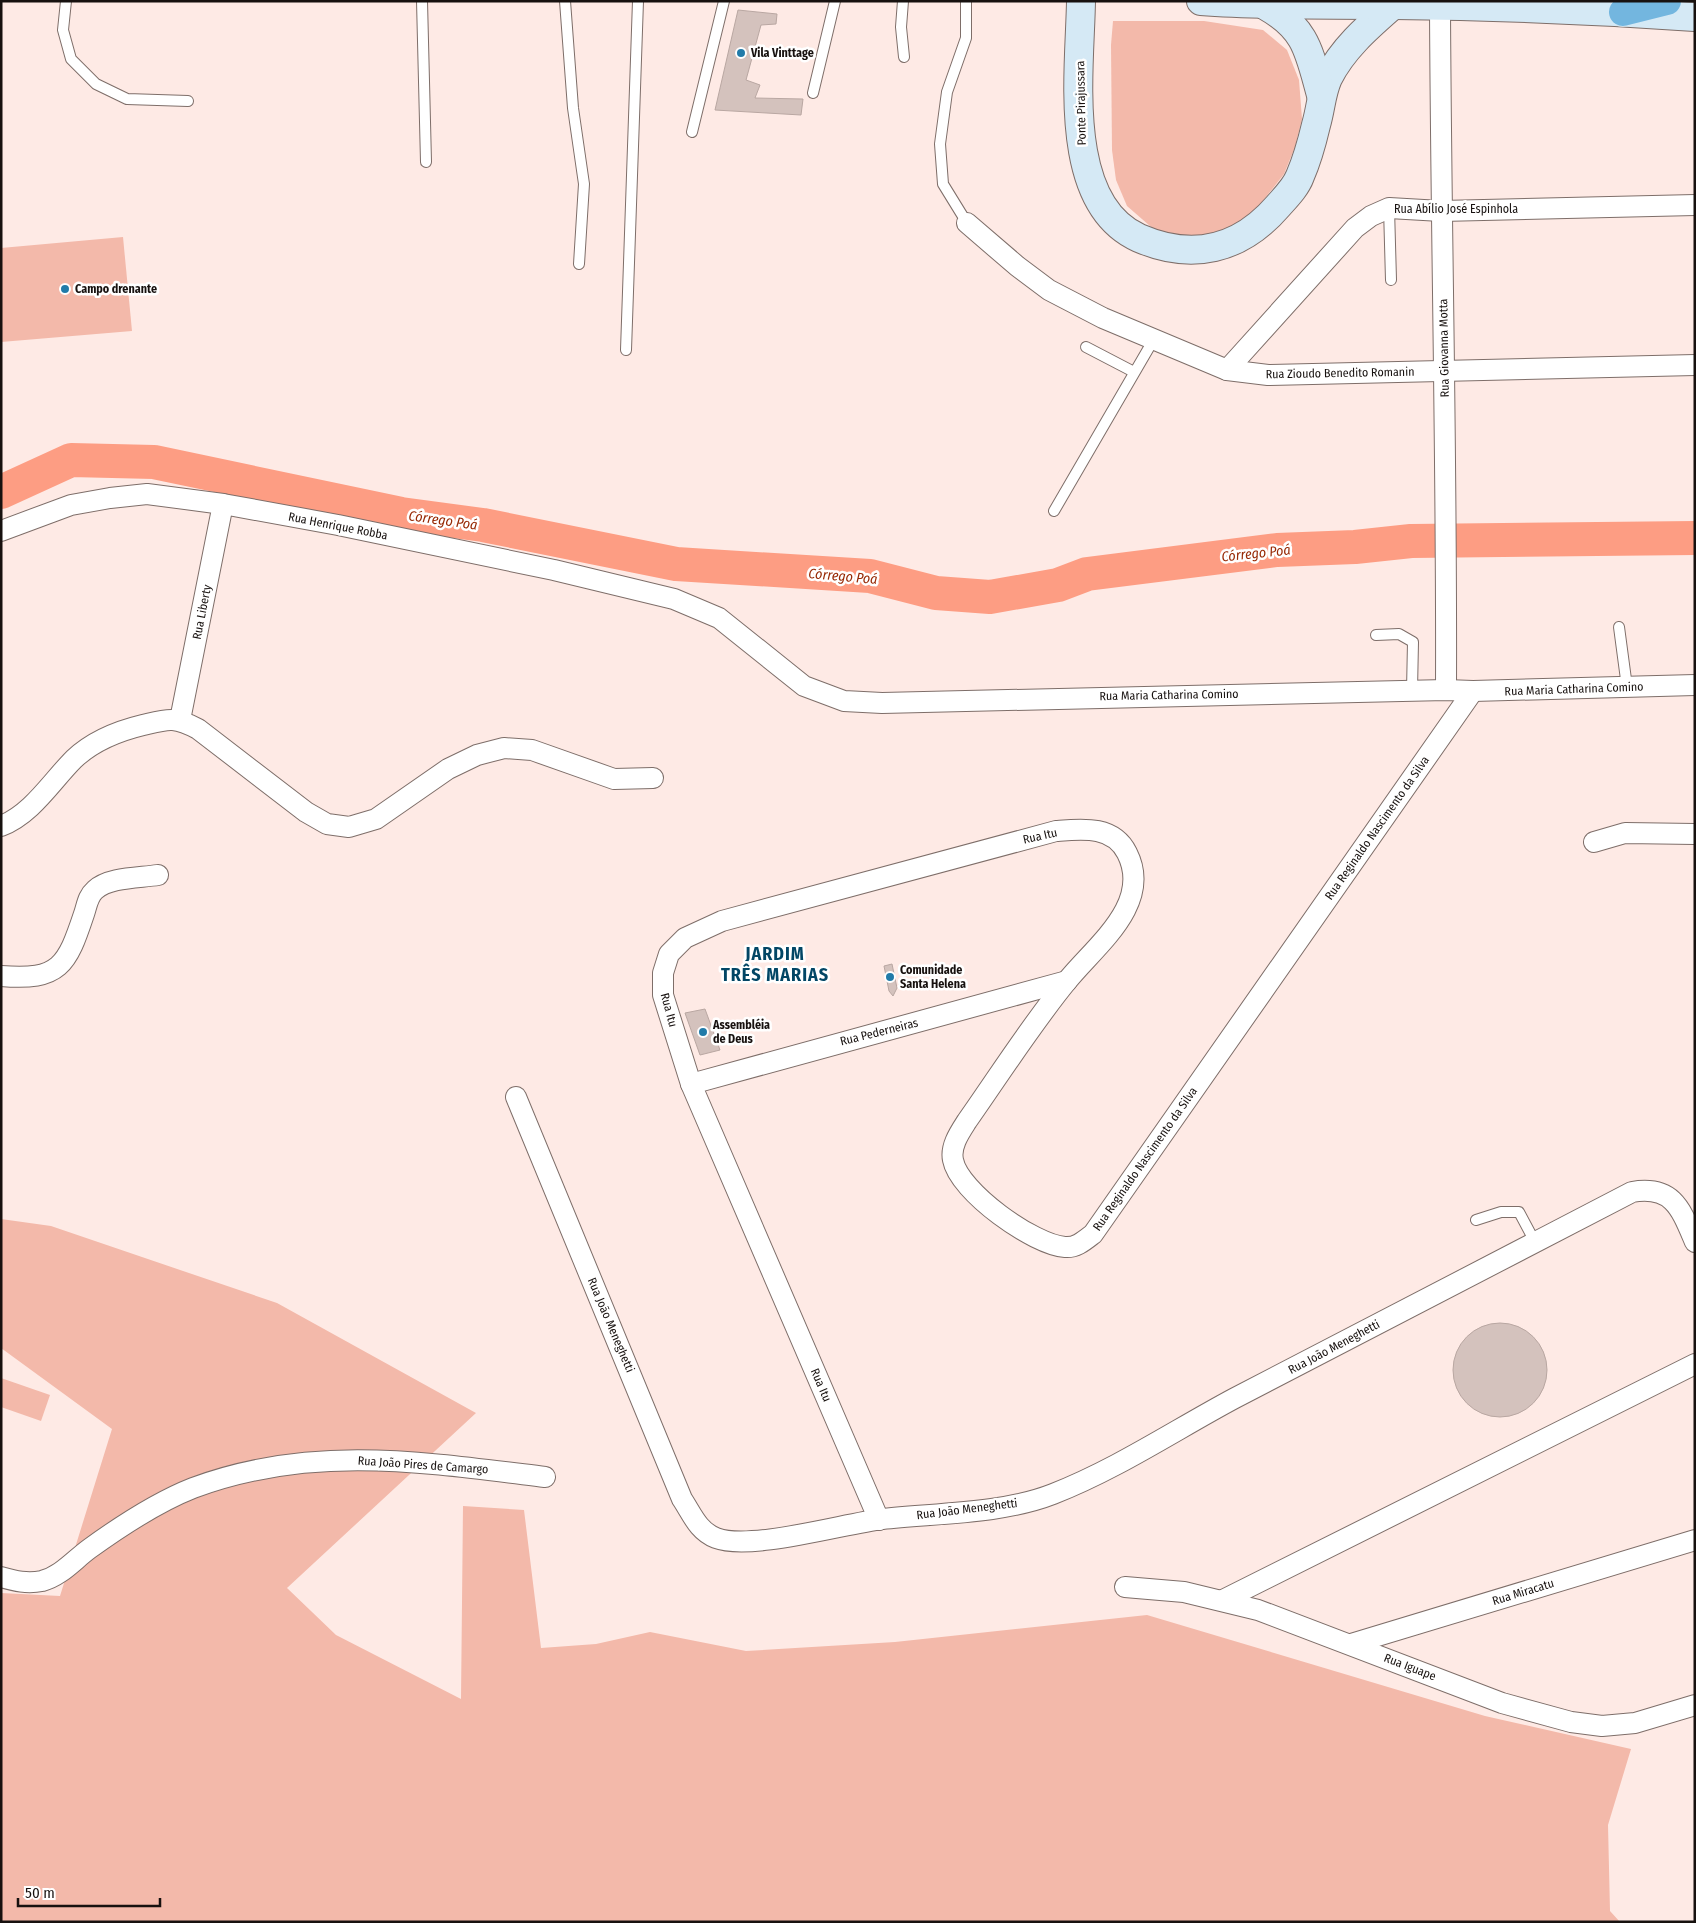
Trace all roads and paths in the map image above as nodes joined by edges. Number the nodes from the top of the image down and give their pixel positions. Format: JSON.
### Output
{"nodes":[{"id":1,"x":66,"y":1,"type":"edge"},
{"id":2,"x":422,"y":1,"type":"edge"},
{"id":3,"x":565,"y":1,"type":"edge"},
{"id":4,"x":638,"y":1,"type":"edge"},
{"id":5,"x":724,"y":1,"type":"edge"},
{"id":6,"x":835,"y":1,"type":"edge"},
{"id":7,"x":903,"y":1,"type":"edge"},
{"id":8,"x":966,"y":1,"type":"edge"},
{"id":9,"x":1081,"y":1,"type":"edge"},
{"id":10,"x":1200,"y":1,"type":"edge"},
{"id":11,"x":1667,"y":1,"type":"edge"},
{"id":12,"x":1393,"y":5,"type":"junction"},
{"id":13,"x":1266,"y":6,"type":"junction"},
{"id":14,"x":1329,"y":6,"type":"junction"},
{"id":15,"x":1440,"y":6,"type":"junction"},
{"id":16,"x":1623,"y":12,"type":"junction"},
{"id":17,"x":1695,"y":17,"type":"edge"},
{"id":18,"x":1308,"y":51,"type":"junction"},
{"id":19,"x":904,"y":57,"type":"dead end"},
{"id":20,"x":813,"y":93,"type":"dead end"},
{"id":21,"x":1321,"y":95,"type":"junction"},
{"id":22,"x":188,"y":101,"type":"dead end"},
{"id":23,"x":692,"y":132,"type":"dead end"},
{"id":24,"x":426,"y":162,"type":"dead end"},
{"id":25,"x":1695,"y":205,"type":"edge"},
{"id":26,"x":1389,"y":208,"type":"junction"},
{"id":27,"x":1441,"y":211,"type":"junction"},
{"id":28,"x":967,"y":223,"type":"joint"},
{"id":29,"x":579,"y":264,"type":"dead end"},
{"id":30,"x":1392,"y":280,"type":"dead end"},
{"id":31,"x":1154,"y":339,"type":"junction"},
{"id":32,"x":1086,"y":348,"type":"dead end"},
{"id":33,"x":626,"y":350,"type":"dead end"},
{"id":34,"x":1695,"y":365,"type":"edge"},
{"id":35,"x":1227,"y":370,"type":"junction"},
{"id":36,"x":1446,"y":370,"type":"junction"},
{"id":37,"x":1134,"y":372,"type":"junction"},
{"id":38,"x":223,"y":504,"type":"junction"},
{"id":39,"x":1054,"y":511,"type":"dead end"},
{"id":40,"x":1,"y":531,"type":"edge"},
{"id":41,"x":674,"y":599,"type":"joint"},
{"id":42,"x":1619,"y":627,"type":"dead end"},
{"id":43,"x":1376,"y":635,"type":"dead end"},
{"id":44,"x":1695,"y":685,"type":"edge"},
{"id":45,"x":1627,"y":687,"type":"junction"},
{"id":46,"x":1412,"y":690,"type":"junction"},
{"id":47,"x":1446,"y":690,"type":"junction"},
{"id":48,"x":1473,"y":691,"type":"junction"},
{"id":49,"x":180,"y":720,"type":"junction"},
{"id":50,"x":653,"y":778,"type":"dead end"},
{"id":51,"x":1,"y":826,"type":"edge"},
{"id":52,"x":1695,"y":834,"type":"edge"},
{"id":53,"x":1594,"y":842,"type":"dead end"},
{"id":54,"x":158,"y":875,"type":"dead end"},
{"id":55,"x":1134,"y":886,"type":"joint"},
{"id":56,"x":1,"y":976,"type":"edge"},
{"id":57,"x":1067,"y":981,"type":"junction"},
{"id":58,"x":691,"y":1084,"type":"junction"},
{"id":59,"x":516,"y":1098,"type":"dead end"},
{"id":60,"x":1476,"y":1220,"type":"dead end"},
{"id":61,"x":1535,"y":1242,"type":"junction"},
{"id":62,"x":1695,"y":1242,"type":"edge"},
{"id":63,"x":1695,"y":1364,"type":"edge"},
{"id":64,"x":545,"y":1477,"type":"dead end"},
{"id":65,"x":879,"y":1520,"type":"junction"},
{"id":66,"x":1695,"y":1540,"type":"edge"},
{"id":67,"x":1,"y":1576,"type":"edge"},
{"id":68,"x":1125,"y":1587,"type":"dead end"},
{"id":69,"x":1223,"y":1600,"type":"junction"},
{"id":70,"x":1351,"y":1644,"type":"junction"},
{"id":71,"x":1695,"y":1705,"type":"edge"}],
"edges":[{"from":1,"to":22,"type":"lane"},
{"from":2,"to":24,"type":"lane"},
{"from":3,"to":29,"type":"lane"},
{"from":4,"to":33,"type":"lane"},
{"from":5,"to":23,"type":"lane"},
{"from":6,"to":20,"type":"lane"},
{"from":7,"to":19,"type":"lane"},
{"from":8,"to":28,"type":"lane"},
{"from":9,"to":21,"type":"main road","name":"Ponte Pirajussara"},
{"from":10,"to":13,"type":"main road"},
{"from":11,"to":16,"type":"highway"},
{"from":12,"to":14,"type":"main road"},
{"from":12,"to":15,"type":"main road"},
{"from":12,"to":21,"type":"main road","name":"Ponte Pirajussara"},
{"from":13,"to":14,"type":"main road"},
{"from":13,"to":18,"type":"main road","name":"Ponte Pirajussara"},
{"from":14,"to":18,"type":"main road"},
{"from":15,"to":16,"type":"main road"},
{"from":15,"to":27,"type":"street","name":"Rua Giovanna Motta"},
{"from":16,"to":17,"type":"main road"},
{"from":18,"to":21,"type":"main road","name":"Ponte Pirajussara"},
{"from":25,"to":27,"type":"street","name":"Rua Abílio José Espinhola"},
{"from":26,"to":27,"type":"street","name":"Rua Abílio José Espinhola"},
{"from":26,"to":30,"type":"lane"},
{"from":26,"to":35,"type":"street","name":"Rua Abílio José Espinhola"},
{"from":27,"to":36,"type":"street","name":"Rua Giovanna Motta"},
{"from":28,"to":31,"type":"street","name":"Rua Zioudo Benedito Romanin"},
{"from":31,"to":35,"type":"street","name":"Rua Zioudo Benedito Romanin"},
{"from":31,"to":37,"type":"lane"},
{"from":32,"to":37,"type":"lane"},
{"from":34,"to":36,"type":"street","name":"Rua Zioudo Benedito Romanin"},
{"from":35,"to":36,"type":"street","name":"Rua Zioudo Benedito Romanin"},
{"from":36,"to":47,"type":"street","name":"Rua Giovanna Motta"},
{"from":37,"to":39,"type":"lane"},
{"from":38,"to":40,"type":"street","name":"Rua Henrique Robba"},
{"from":38,"to":41,"type":"street","name":"Rua Henrique Robba"},
{"from":38,"to":49,"type":"street","name":"Rua Liberty"},
{"from":41,"to":46,"type":"street","name":"Rua Maria Catharina Comino"},
{"from":42,"to":45,"type":"lane"},
{"from":43,"to":46,"type":"lane"},
{"from":44,"to":45,"type":"street","name":"Rua Maria Catharina Comino"},
{"from":45,"to":48,"type":"street","name":"Rua Maria Catharina Comino"},
{"from":46,"to":47,"type":"street","name":"Rua Maria Catharina Comino"},
{"from":47,"to":48,"type":"street","name":"Rua Maria Catharina Comino"},
{"from":48,"to":57,"type":"street","name":"Rua Reginaldo Nascimento da Silva"},
{"from":49,"to":50,"type":"street"},
{"from":49,"to":51,"type":"street"},
{"from":52,"to":53,"type":"street"},
{"from":54,"to":56,"type":"street"},
{"from":55,"to":57,"type":"street","name":"Rua Reginaldo Nascimento da Silva"},
{"from":55,"to":58,"type":"street","name":"Rua Itu"},
{"from":57,"to":58,"type":"street","name":"Rua Pederneiras"},
{"from":58,"to":65,"type":"street","name":"Rua Itu"},
{"from":59,"to":65,"type":"street","name":"Rua João Meneghetti"},
{"from":60,"to":61,"type":"lane"},
{"from":61,"to":62,"type":"street","name":"Rua João Meneghetti"},
{"from":61,"to":65,"type":"street","name":"Rua João Meneghetti"},
{"from":63,"to":69,"type":"street"},
{"from":64,"to":67,"type":"street","name":"Rua João Pires de Camargo"},
{"from":66,"to":70,"type":"street","name":"Rua Miracatu"},
{"from":68,"to":69,"type":"street","name":"Rua Iguape"},
{"from":69,"to":70,"type":"street","name":"Rua Iguape"},
{"from":70,"to":71,"type":"street","name":"Rua Iguape"}]}
